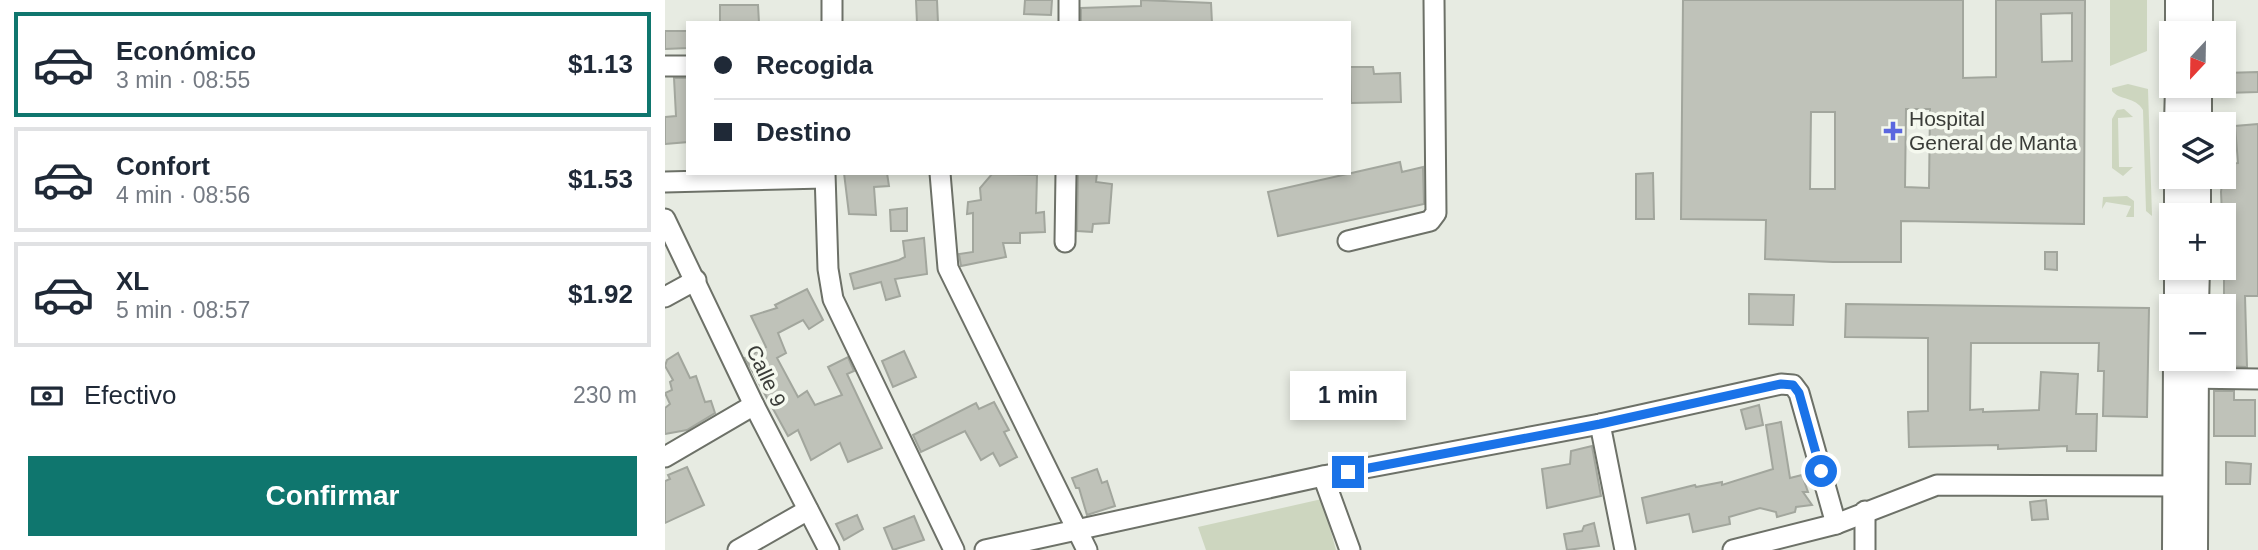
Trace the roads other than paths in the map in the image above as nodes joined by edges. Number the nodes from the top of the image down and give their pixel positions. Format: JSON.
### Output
{"nodes":[{"id":1,"x":832,"y":0,"type":"edge"},
{"id":2,"x":1069,"y":0,"type":"edge"},
{"id":3,"x":1434,"y":0,"type":"edge"},
{"id":4,"x":2178,"y":0,"type":"edge"},
{"id":5,"x":2200,"y":0,"type":"edge"},
{"id":6,"x":832,"y":21,"type":"edge"},
{"id":7,"x":1069,"y":21,"type":"edge"},
{"id":8,"x":2178,"y":21,"type":"edge"},
{"id":9,"x":2200,"y":21,"type":"edge"},
{"id":10,"x":665,"y":66,"type":"edge"},
{"id":11,"x":686,"y":66,"type":"edge"},
{"id":12,"x":940,"y":175,"type":"edge"},
{"id":13,"x":1066,"y":175,"type":"edge"},
{"id":14,"x":824,"y":176,"type":"edge"},
{"id":15,"x":665,"y":182,"type":"edge"},
{"id":16,"x":665,"y":219,"type":"edge"},
{"id":17,"x":1348,"y":241,"type":"dead end"},
{"id":18,"x":1065,"y":242,"type":"dead end"},
{"id":19,"x":695,"y":280,"type":"junction"},
{"id":20,"x":665,"y":297,"type":"edge"},
{"id":21,"x":2186,"y":371,"type":"edge"},
{"id":22,"x":2200,"y":371,"type":"edge"},
{"id":23,"x":2258,"y":379,"type":"edge"},
{"id":24,"x":754,"y":405,"type":"junction"},
{"id":25,"x":1600,"y":424,"type":"junction"},
{"id":26,"x":665,"y":457,"type":"edge"},
{"id":27,"x":1323,"y":476,"type":"junction"},
{"id":28,"x":2185,"y":485,"type":"junction"},
{"id":29,"x":809,"y":510,"type":"junction"},
{"id":30,"x":1865,"y":511,"type":"junction"},
{"id":31,"x":1836,"y":524,"type":"junction"},
{"id":32,"x":1077,"y":532,"type":"junction"},
{"id":33,"x":738,"y":550,"type":"edge"},
{"id":34,"x":829,"y":550,"type":"edge"},
{"id":35,"x":954,"y":550,"type":"edge"},
{"id":36,"x":985,"y":550,"type":"edge"},
{"id":37,"x":1087,"y":550,"type":"edge"},
{"id":38,"x":1350,"y":550,"type":"edge"},
{"id":39,"x":1625,"y":550,"type":"edge"},
{"id":40,"x":1733,"y":550,"type":"edge"},
{"id":41,"x":1865,"y":550,"type":"edge"},
{"id":42,"x":2175,"y":550,"type":"edge"},
{"id":43,"x":2195,"y":550,"type":"edge"}],
"edges":[{"from":1,"to":6,"type":"street"},
{"from":2,"to":7,"type":"street"},
{"from":3,"to":17,"type":"street"},
{"from":4,"to":8,"type":"main road"},
{"from":5,"to":9,"type":"main road"},
{"from":10,"to":11,"type":"street"},
{"from":12,"to":32,"type":"street"},
{"from":13,"to":18,"type":"street"},
{"from":14,"to":15,"type":"street"},
{"from":14,"to":35,"type":"street"},
{"from":16,"to":19,"type":"street","name":"Calle 9"},
{"from":19,"to":20,"type":"street"},
{"from":19,"to":24,"type":"street","name":"Calle 9"},
{"from":21,"to":28,"type":"main road"},
{"from":22,"to":23,"type":"street"},
{"from":24,"to":26,"type":"street"},
{"from":24,"to":29,"type":"street","name":"Calle 9"},
{"from":25,"to":27,"type":"street"},
{"from":25,"to":31,"type":"street"},
{"from":25,"to":39,"type":"street"},
{"from":27,"to":32,"type":"street"},
{"from":27,"to":38,"type":"street"},
{"from":28,"to":30,"type":"street"},
{"from":28,"to":42,"type":"main road"},
{"from":28,"to":43,"type":"main road"},
{"from":29,"to":33,"type":"street"},
{"from":29,"to":34,"type":"street","name":"Calle 9"},
{"from":30,"to":31,"type":"street"},
{"from":30,"to":41,"type":"street"},
{"from":31,"to":40,"type":"street"},
{"from":32,"to":36,"type":"street"},
{"from":32,"to":37,"type":"street"}]}
